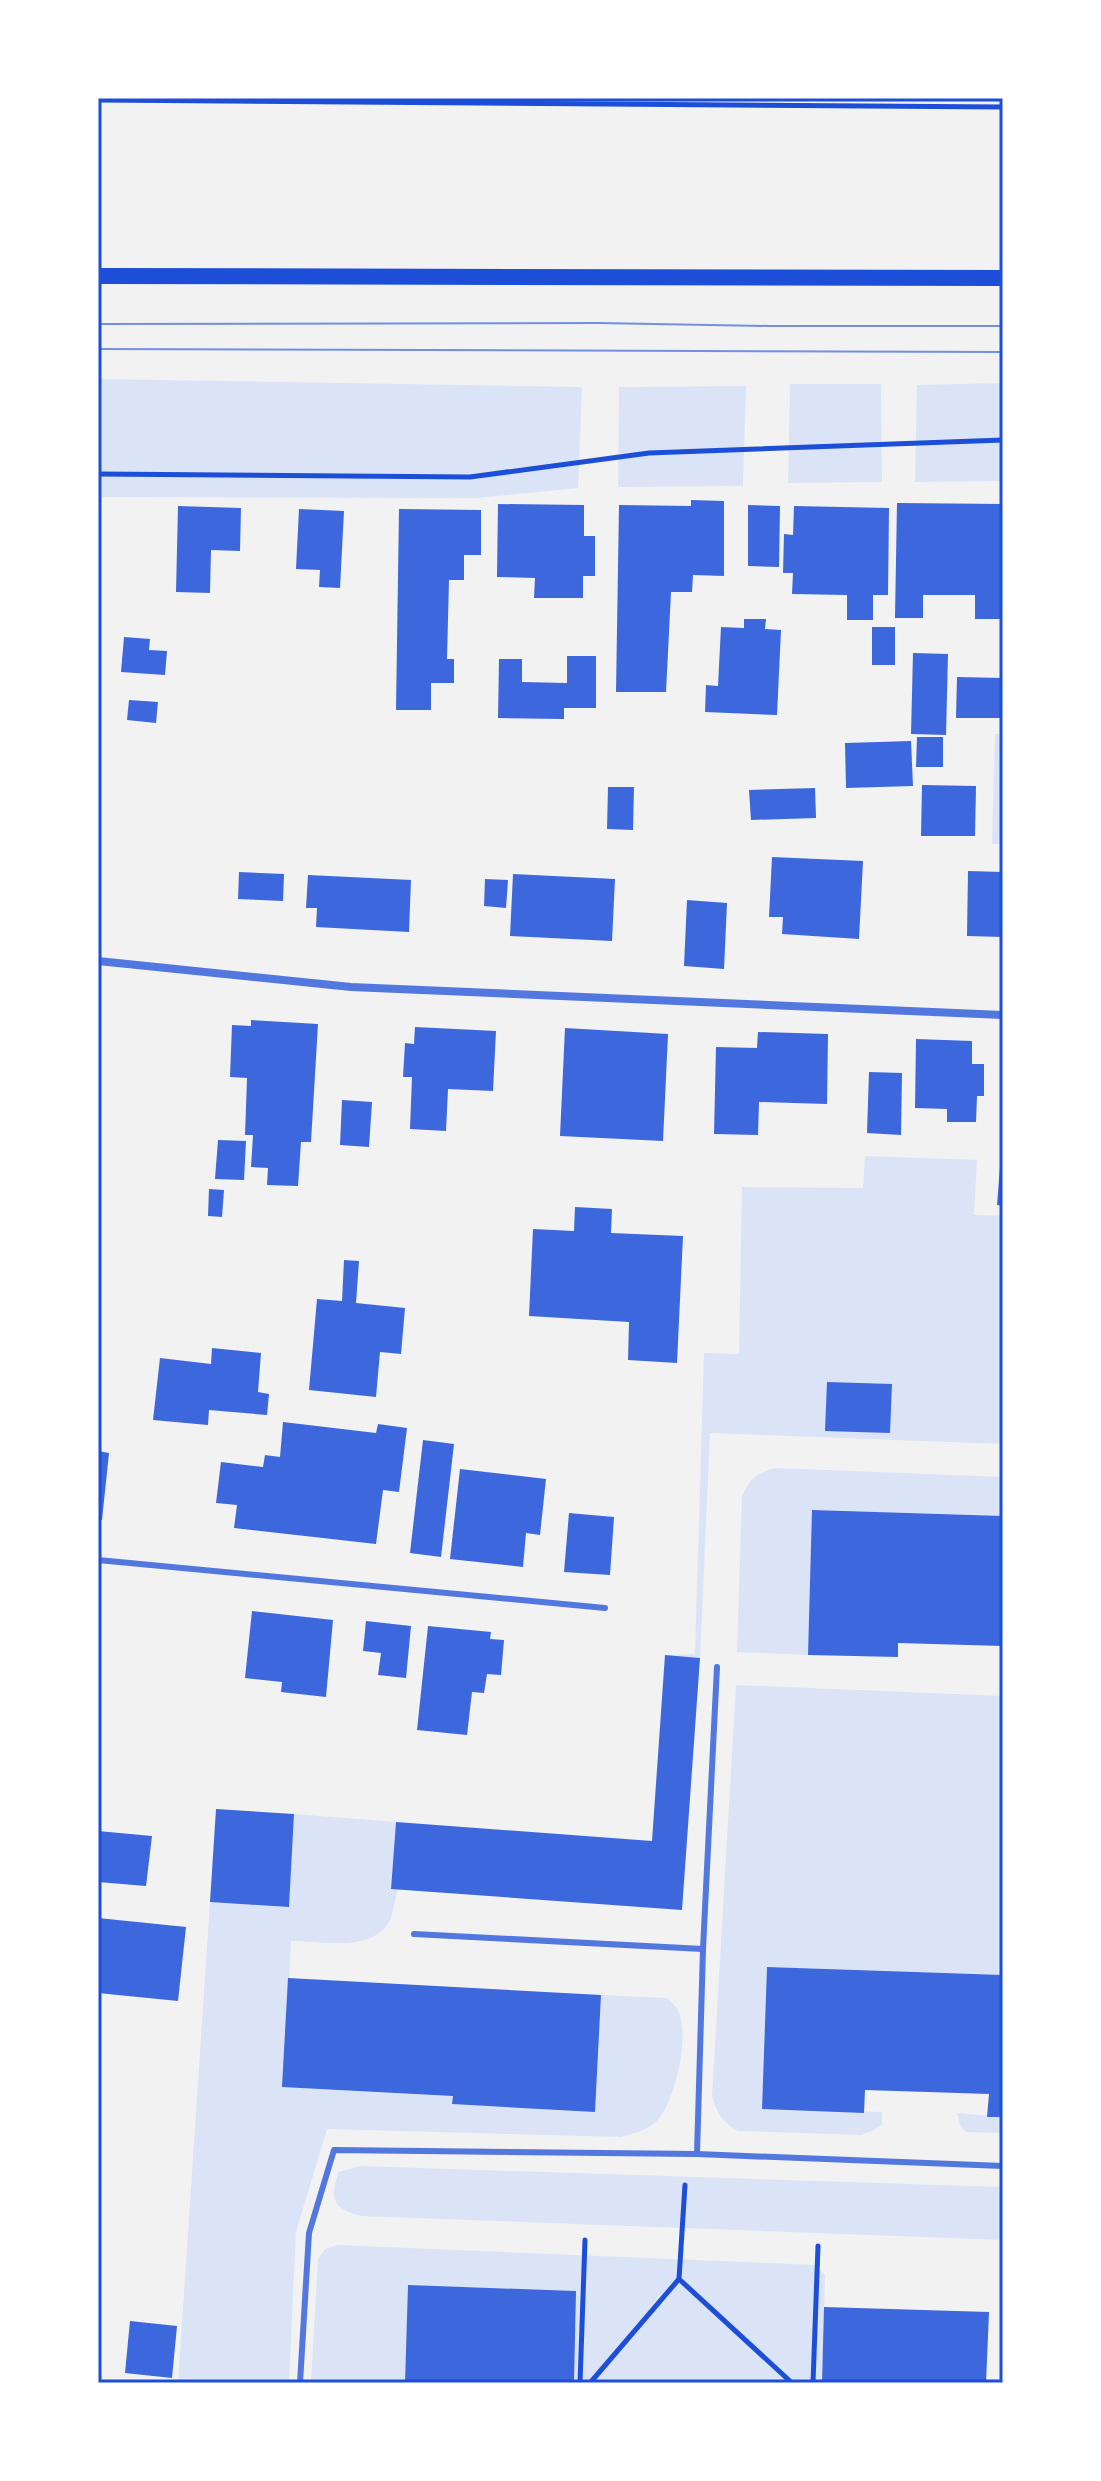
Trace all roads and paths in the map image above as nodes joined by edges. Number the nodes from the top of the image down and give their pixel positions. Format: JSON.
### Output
{"nodes":[{"id":1,"x":98,"y":100,"type":"edge"},
{"id":2,"x":1003,"y":107,"type":"edge"},
{"id":3,"x":98,"y":276,"type":"edge"},
{"id":4,"x":1003,"y":278,"type":"edge"},
{"id":5,"x":1003,"y":440,"type":"edge"},
{"id":6,"x":98,"y":474,"type":"edge"},
{"id":7,"x":98,"y":961,"type":"edge"},
{"id":8,"x":1003,"y":1015,"type":"edge"},
{"id":9,"x":98,"y":1560,"type":"edge"},
{"id":10,"x":605,"y":1608,"type":"dead end"},
{"id":11,"x":717,"y":1667,"type":"dead end"},
{"id":12,"x":414,"y":1934,"type":"dead end"},
{"id":13,"x":703,"y":1949,"type":"junction"},
{"id":14,"x":697,"y":2154,"type":"junction"},
{"id":15,"x":687,"y":2156,"type":"junction"},
{"id":16,"x":1003,"y":2166,"type":"edge"},
{"id":17,"x":585,"y":2240,"type":"dead end"},
{"id":18,"x":818,"y":2246,"type":"dead end"},
{"id":19,"x":679,"y":2279,"type":"junction"},
{"id":20,"x":300,"y":2383,"type":"edge"},
{"id":21,"x":580,"y":2383,"type":"edge"},
{"id":22,"x":590,"y":2383,"type":"edge"},
{"id":23,"x":792,"y":2383,"type":"edge"},
{"id":24,"x":813,"y":2383,"type":"edge"}],
"edges":[{"from":1,"to":2,"type":"path"},
{"from":3,"to":4,"type":"main road"},
{"from":5,"to":6,"type":"path"},
{"from":7,"to":8,"type":"street"},
{"from":9,"to":10,"type":"lane"},
{"from":11,"to":13,"type":"lane"},
{"from":12,"to":13,"type":"lane"},
{"from":13,"to":14,"type":"lane"},
{"from":14,"to":15,"type":"lane"},
{"from":14,"to":16,"type":"lane"},
{"from":15,"to":19,"type":"path"},
{"from":15,"to":20,"type":"lane"},
{"from":17,"to":21,"type":"path"},
{"from":18,"to":24,"type":"path"},
{"from":19,"to":22,"type":"path"},
{"from":19,"to":23,"type":"path"}]}
